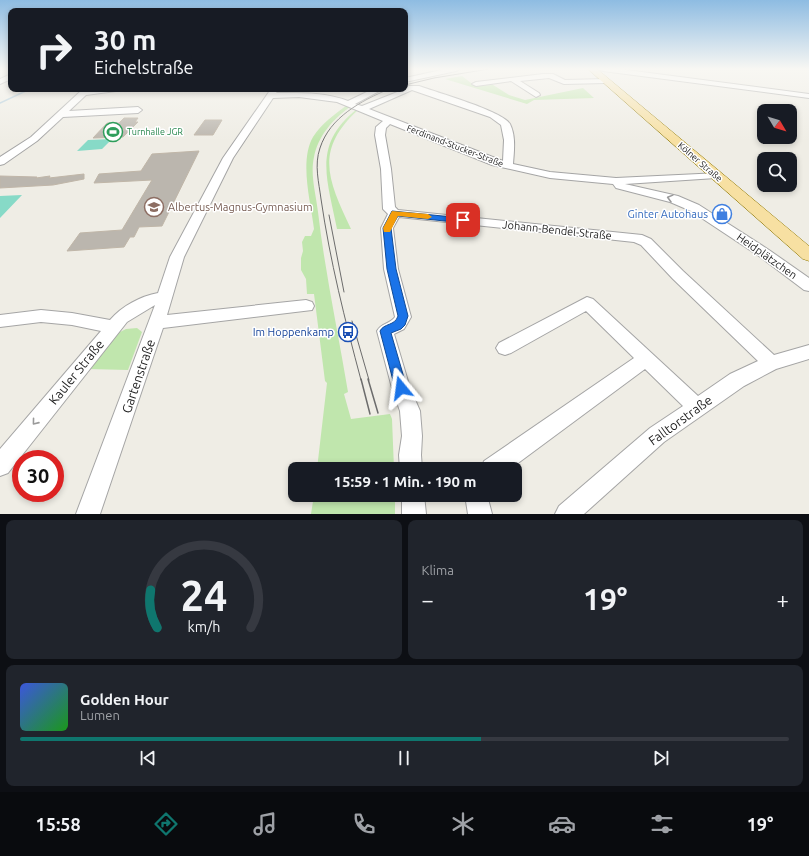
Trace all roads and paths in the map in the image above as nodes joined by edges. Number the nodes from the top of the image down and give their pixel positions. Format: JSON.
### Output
{"nodes":[{"id":1,"x":84,"y":93,"type":"edge"},
{"id":2,"x":271,"y":93,"type":"edge"},
{"id":3,"x":282,"y":93,"type":"edge"},
{"id":4,"x":371,"y":93,"type":"edge"},
{"id":5,"x":399,"y":93,"type":"edge"},
{"id":6,"x":430,"y":93,"type":"edge"},
{"id":7,"x":532,"y":93,"type":"edge"},
{"id":8,"x":619,"y":93,"type":"edge"},
{"id":9,"x":786,"y":93,"type":"edge"},
{"id":10,"x":536,"y":95,"type":"dead end"},
{"id":11,"x":809,"y":96,"type":"edge"},
{"id":12,"x":350,"y":103,"type":"junction"},
{"id":13,"x":362,"y":108,"type":"junction"},
{"id":14,"x":138,"y":110,"type":"dead end"},
{"id":15,"x":61,"y":114,"type":"junction"},
{"id":16,"x":389,"y":120,"type":"junction"},
{"id":17,"x":1,"y":160,"type":"edge"},
{"id":18,"x":508,"y":166,"type":"junction"},
{"id":19,"x":716,"y":175,"type":"junction"},
{"id":20,"x":616,"y":181,"type":"junction"},
{"id":21,"x":395,"y":213,"type":"junction"},
{"id":22,"x":809,"y":255,"type":"edge"},
{"id":23,"x":809,"y":286,"type":"edge"},
{"id":24,"x":164,"y":296,"type":"junction"},
{"id":25,"x":306,"y":306,"type":"dead end"},
{"id":26,"x":0,"y":320,"type":"edge"},
{"id":27,"x":157,"y":322,"type":"junction"},
{"id":28,"x":113,"y":327,"type":"junction"},
{"id":29,"x":505,"y":348,"type":"dead end"},
{"id":30,"x":809,"y":352,"type":"edge"},
{"id":31,"x":646,"y":359,"type":"junction"},
{"id":32,"x":771,"y":363,"type":"junction"},
{"id":33,"x":697,"y":407,"type":"junction"},
{"id":34,"x":410,"y":462,"type":"edge"},
{"id":35,"x":502,"y":462,"type":"edge"},
{"id":36,"x":0,"y":465,"type":"edge"},
{"id":37,"x":413,"y":502,"type":"edge"},
{"id":38,"x":477,"y":502,"type":"edge"},
{"id":39,"x":88,"y":514,"type":"edge"},
{"id":40,"x":414,"y":514,"type":"edge"},
{"id":41,"x":480,"y":514,"type":"edge"},
{"id":42,"x":567,"y":514,"type":"edge"}],
"edges":[{"from":1,"to":15,"type":"street"},
{"from":2,"to":24,"type":"street","name":"Gartenstraße"},
{"from":3,"to":12,"type":"street","name":"Ferdinand-Stucker-Straße"},
{"from":4,"to":12,"type":"street"},
{"from":5,"to":13,"type":"street"},
{"from":6,"to":18,"type":"street"},
{"from":7,"to":10,"type":"street"},
{"from":8,"to":19,"type":"main road","name":"Kölner Straße"},
{"from":9,"to":11,"type":"street"},
{"from":12,"to":13,"type":"street","name":"Ferdinand-Stucker-Straße"},
{"from":13,"to":16,"type":"street","name":"Ferdinand-Stucker-Straße"},
{"from":14,"to":15,"type":"street"},
{"from":15,"to":17,"type":"street"},
{"from":16,"to":18,"type":"street","name":"Ferdinand-Stucker-Straße"},
{"from":16,"to":21,"type":"street"},
{"from":18,"to":20,"type":"street","name":"Ferdinand-Stucker-Straße"},
{"from":19,"to":20,"type":"street","name":"Ferdinand-Stucker-Straße"},
{"from":19,"to":22,"type":"main road","name":"Kölner Straße"},
{"from":23,"to":20,"type":"street","name":"Heidplätzchen","one_way":true},
{"from":21,"to":32,"type":"street","name":"Johann-Bendel-Straße"},
{"from":21,"to":34,"type":"street"},
{"from":24,"to":27,"type":"street","name":"Gartenstraße"},
{"from":24,"to":28,"type":"street","name":"Kauler Straße"},
{"from":25,"to":27,"type":"street"},
{"from":26,"to":28,"type":"street"},
{"from":27,"to":39,"type":"street","name":"Gartenstraße"},
{"from":28,"to":36,"type":"street","name":"Kauler Straße","one_way":true},
{"from":29,"to":31,"type":"street"},
{"from":30,"to":32,"type":"street","name":"Falltorstraße"},
{"from":31,"to":33,"type":"street"},
{"from":31,"to":35,"type":"street"},
{"from":32,"to":33,"type":"street","name":"Falltorstraße"},
{"from":33,"to":42,"type":"street","name":"Falltorstraße"},
{"from":37,"to":40,"type":"street"},
{"from":38,"to":41,"type":"street"}]}
